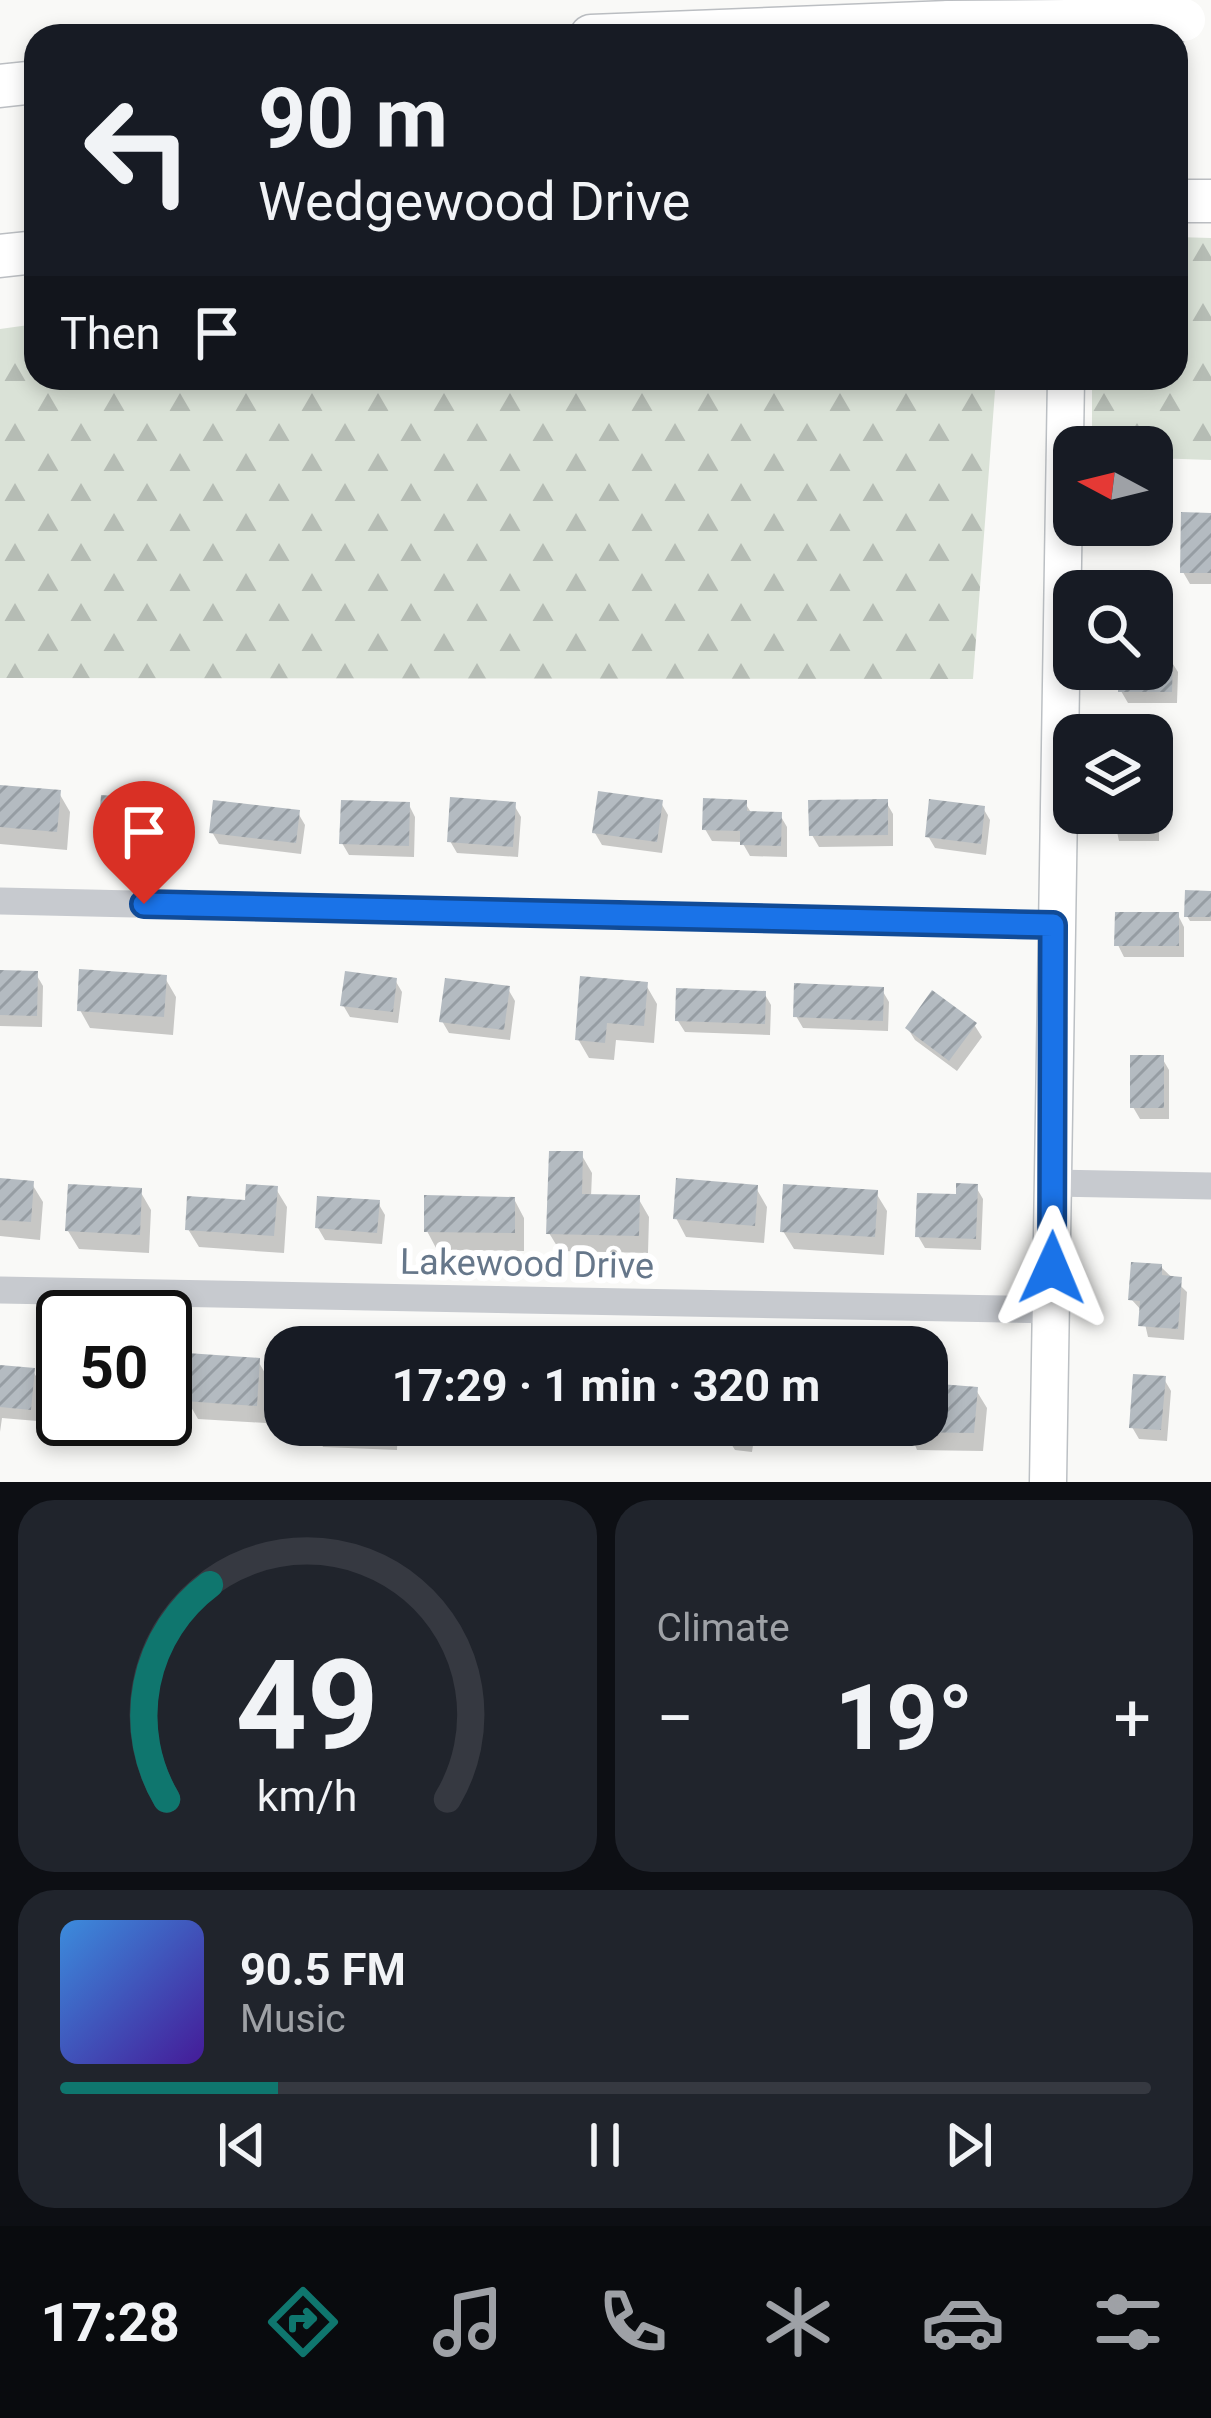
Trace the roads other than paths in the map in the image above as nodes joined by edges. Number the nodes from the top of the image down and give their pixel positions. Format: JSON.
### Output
{"nodes":[{"id":1,"x":1198,"y":21,"type":"edge"},
{"id":2,"x":898,"y":24,"type":"edge"},
{"id":3,"x":1066,"y":390,"type":"edge"},
{"id":4,"x":0,"y":901,"type":"edge"},
{"id":5,"x":1053,"y":925,"type":"junction"},
{"id":6,"x":1053,"y":1183,"type":"junction"},
{"id":7,"x":1211,"y":1186,"type":"edge"},
{"id":8,"x":0,"y":1291,"type":"edge"},
{"id":9,"x":1052,"y":1310,"type":"junction"},
{"id":10,"x":1048,"y":1482,"type":"edge"}],
"edges":[{"from":1,"to":2,"type":"highway","bridge":true},
{"from":3,"to":5,"type":"main road"},
{"from":4,"to":5,"type":"street"},
{"from":5,"to":6,"type":"main road"},
{"from":6,"to":7,"type":"street"},
{"from":6,"to":9,"type":"main road"},
{"from":8,"to":9,"type":"street","name":"Lakewood Drive"},
{"from":9,"to":10,"type":"main road"}]}
